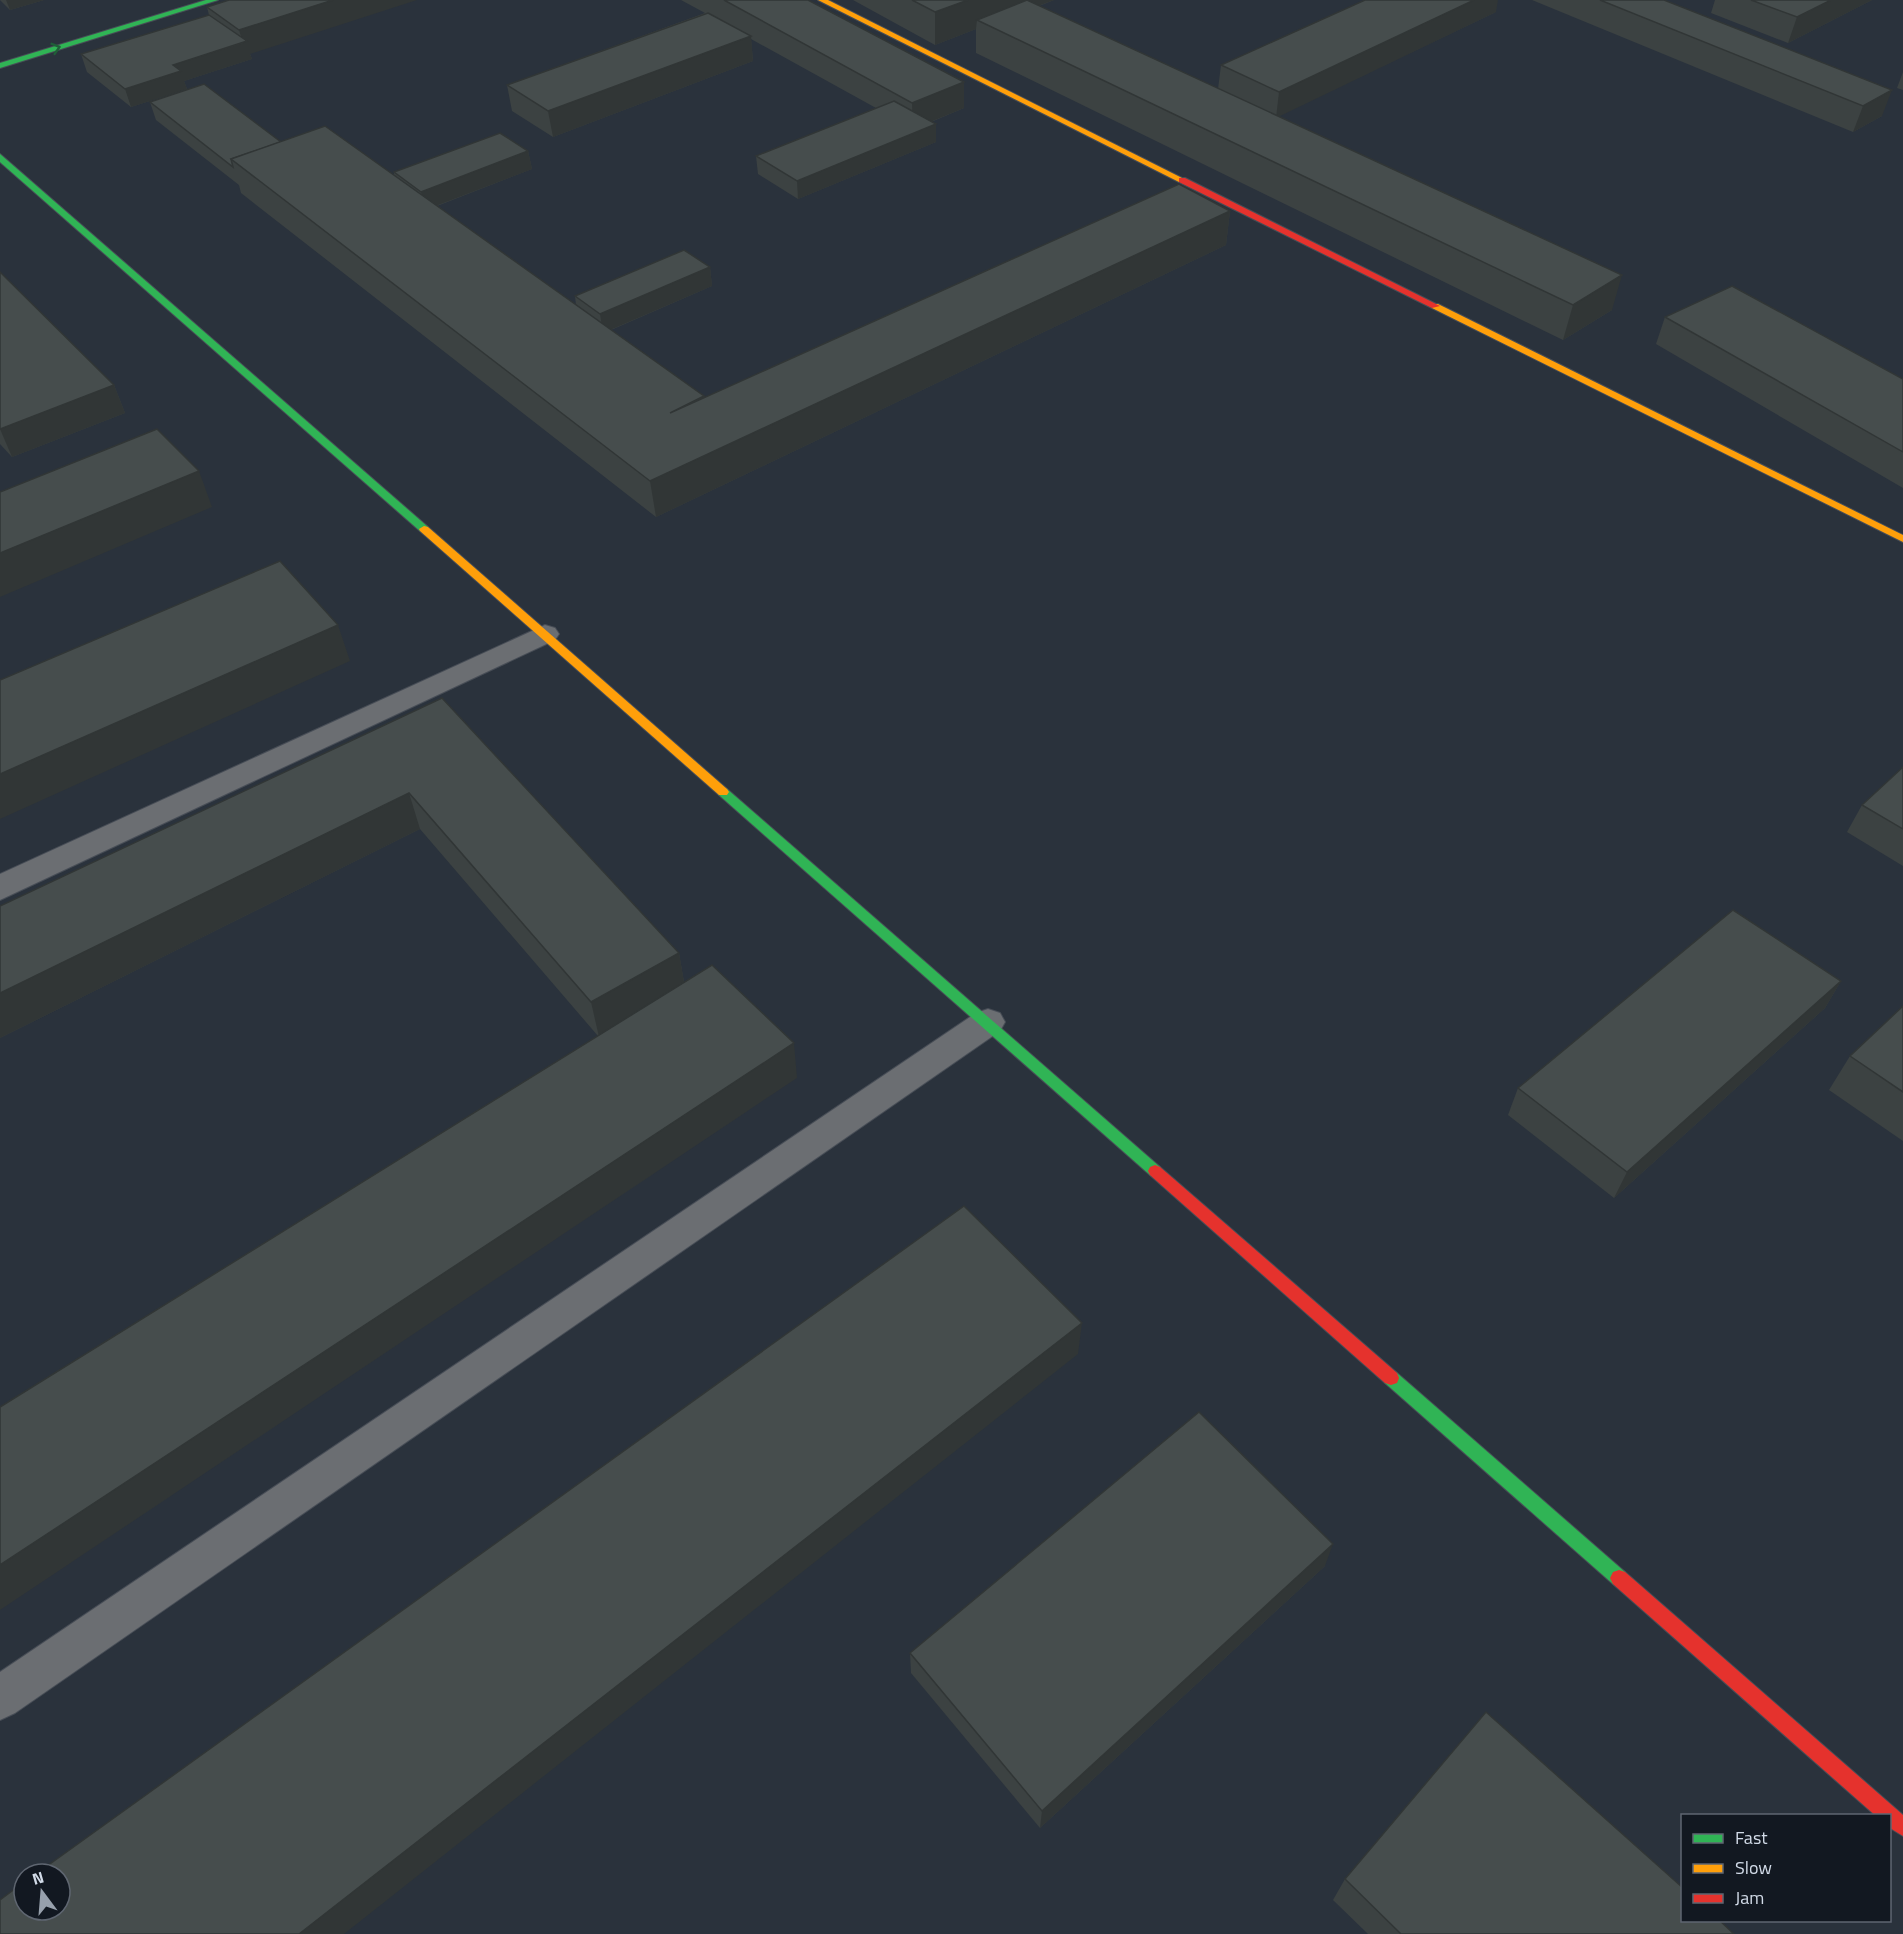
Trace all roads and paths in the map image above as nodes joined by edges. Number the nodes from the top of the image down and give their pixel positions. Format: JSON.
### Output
{"nodes":[{"id":1,"x":214,"y":0,"type":"edge"},
{"id":2,"x":822,"y":0,"type":"edge"},
{"id":3,"x":0,"y":66,"type":"edge"},
{"id":4,"x":0,"y":157,"type":"edge"},
{"id":5,"x":1903,"y":539,"type":"edge"},
{"id":6,"x":545,"y":634,"type":"junction"},
{"id":7,"x":0,"y":888,"type":"edge"},
{"id":8,"x":988,"y":1022,"type":"junction"},
{"id":9,"x":0,"y":1698,"type":"edge"},
{"id":10,"x":1888,"y":1814,"type":"edge"},
{"id":11,"x":1891,"y":1816,"type":"edge"},
{"id":12,"x":1903,"y":1827,"type":"edge"}],
"edges":[{"from":3,"to":1,"type":"street","one_way":true},
{"from":2,"to":5,"type":"street"},
{"from":4,"to":6,"type":"street"},
{"from":6,"to":7,"type":"street"},
{"from":6,"to":8,"type":"street"},
{"from":8,"to":9,"type":"street"},
{"from":8,"to":10,"type":"street"},
{"from":11,"to":12,"type":"street"}]}
